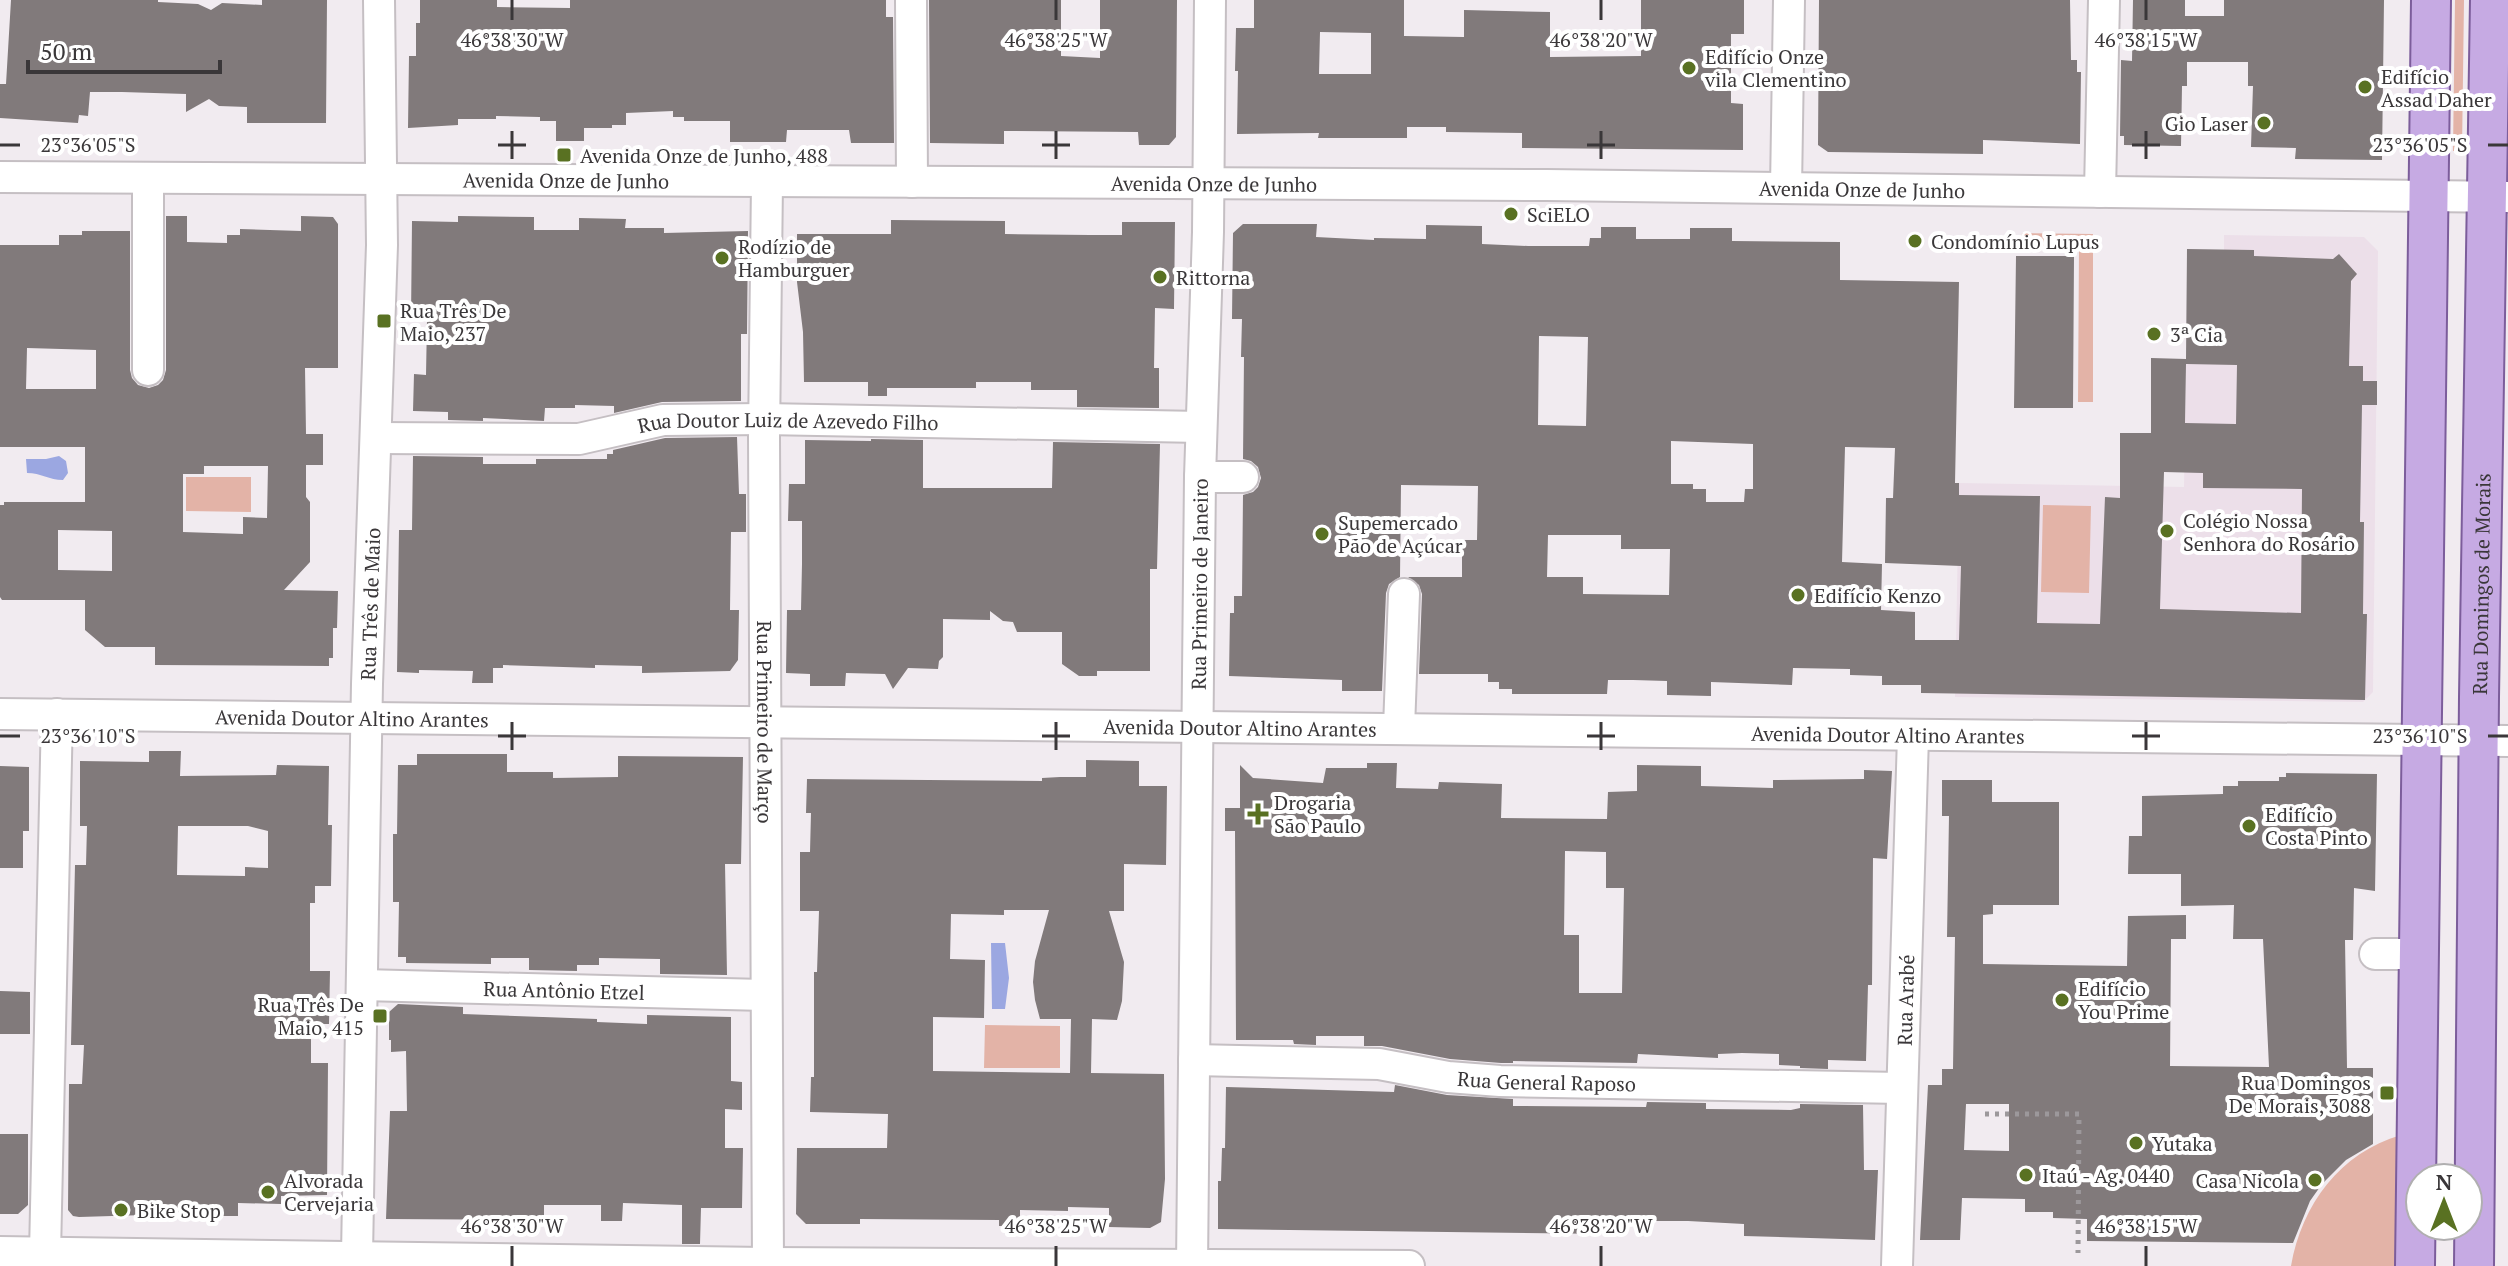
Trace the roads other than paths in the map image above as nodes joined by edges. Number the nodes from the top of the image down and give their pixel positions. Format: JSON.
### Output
{"nodes":[{"id":1,"x":379,"y":0,"type":"edge"},
{"id":2,"x":911,"y":0,"type":"edge"},
{"id":3,"x":1210,"y":0,"type":"edge"},
{"id":4,"x":1789,"y":0,"type":"edge"},
{"id":5,"x":2104,"y":0,"type":"edge"},
{"id":6,"x":2431,"y":0,"type":"edge"},
{"id":7,"x":2490,"y":0,"type":"edge"},
{"id":8,"x":0,"y":177,"type":"edge"},
{"id":9,"x":148,"y":179,"type":"junction"},
{"id":10,"x":383,"y":180,"type":"junction"},
{"id":11,"x":767,"y":182,"type":"junction"},
{"id":12,"x":912,"y":182,"type":"junction"},
{"id":13,"x":1209,"y":184,"type":"junction"},
{"id":14,"x":1786,"y":188,"type":"junction"},
{"id":15,"x":2100,"y":192,"type":"junction"},
{"id":16,"x":2428,"y":195,"type":"junction"},
{"id":17,"x":2498,"y":197,"type":"edge"},
{"id":18,"x":148,"y":370,"type":"dead end"},
{"id":19,"x":764,"y":419,"type":"junction"},
{"id":20,"x":1201,"y":427,"type":"junction"},
{"id":21,"x":376,"y":438,"type":"junction"},
{"id":22,"x":1200,"y":477,"type":"junction"},
{"id":23,"x":1243,"y":477,"type":"dead end"},
{"id":24,"x":1404,"y":594,"type":"dead end"},
{"id":25,"x":0,"y":714,"type":"edge"},
{"id":26,"x":57,"y":714,"type":"junction"},
{"id":27,"x":366,"y":718,"type":"junction"},
{"id":28,"x":766,"y":723,"type":"junction"},
{"id":29,"x":1197,"y":725,"type":"junction"},
{"id":30,"x":1399,"y":728,"type":"junction"},
{"id":31,"x":1913,"y":736,"type":"junction"},
{"id":32,"x":2420,"y":740,"type":"junction"},
{"id":33,"x":2493,"y":741,"type":"edge"},
{"id":34,"x":2375,"y":954,"type":"dead end"},
{"id":35,"x":2418,"y":954,"type":"junction"},
{"id":36,"x":362,"y":985,"type":"junction"},
{"id":37,"x":766,"y":995,"type":"junction"},
{"id":38,"x":1194,"y":1060,"type":"junction"},
{"id":39,"x":1901,"y":1088,"type":"junction"},
{"id":40,"x":0,"y":1252,"type":"edge"},
{"id":41,"x":45,"y":1253,"type":"junction"},
{"id":42,"x":357,"y":1256,"type":"junction"},
{"id":43,"x":113,"y":1260,"type":"edge"},
{"id":44,"x":495,"y":1263,"type":"edge"},
{"id":45,"x":768,"y":1263,"type":"junction"},
{"id":46,"x":874,"y":1265,"type":"edge"},
{"id":47,"x":1192,"y":1265,"type":"edge"},
{"id":48,"x":1409,"y":1266,"type":"edge"},
{"id":49,"x":1897,"y":1266,"type":"edge"},
{"id":50,"x":2415,"y":1266,"type":"edge"},
{"id":51,"x":2474,"y":1266,"type":"edge"}],
"edges":[{"from":1,"to":10,"type":"street","name":"Rua Três de Maio"},
{"from":2,"to":12,"type":"street"},
{"from":3,"to":13,"type":"street","name":"Rua Primeiro de Janeiro"},
{"from":4,"to":14,"type":"street"},
{"from":5,"to":15,"type":"street"},
{"from":6,"to":16,"type":"main road"},
{"from":7,"to":17,"type":"main road","name":"Rua Domingos de Morais"},
{"from":8,"to":9,"type":"street","name":"Avenida Onze de Junho"},
{"from":9,"to":10,"type":"street","name":"Avenida Onze de Junho"},
{"from":9,"to":18,"type":"street"},
{"from":10,"to":11,"type":"street","name":"Avenida Onze de Junho"},
{"from":10,"to":21,"type":"street","name":"Rua Três de Maio"},
{"from":11,"to":12,"type":"street","name":"Avenida Onze de Junho"},
{"from":11,"to":19,"type":"street","name":"Rua Primeiro de Março"},
{"from":12,"to":13,"type":"street","name":"Avenida Onze de Junho"},
{"from":13,"to":14,"type":"street","name":"Avenida Onze de Junho"},
{"from":13,"to":20,"type":"street","name":"Rua Primeiro de Janeiro"},
{"from":14,"to":15,"type":"street","name":"Avenida Onze de Junho"},
{"from":15,"to":16,"type":"street","name":"Avenida Onze de Junho"},
{"from":16,"to":17,"type":"street","name":"Avenida Onze de Junho"},
{"from":16,"to":32,"type":"main road"},
{"from":17,"to":33,"type":"main road","name":"Rua Domingos de Morais"},
{"from":19,"to":20,"type":"street","name":"Rua Doutor Luiz de Azevedo Filho"},
{"from":19,"to":21,"type":"street","name":"Rua Doutor Luiz de Azevedo Filho"},
{"from":19,"to":28,"type":"street","name":"Rua Primeiro de Março"},
{"from":20,"to":22,"type":"street","name":"Rua Primeiro de Janeiro"},
{"from":21,"to":27,"type":"street","name":"Rua Três de Maio"},
{"from":22,"to":23,"type":"street"},
{"from":22,"to":29,"type":"street","name":"Rua Primeiro de Janeiro"},
{"from":24,"to":30,"type":"street"},
{"from":25,"to":26,"type":"street","name":"Avenida Doutor Altino Arantes"},
{"from":26,"to":27,"type":"street","name":"Avenida Doutor Altino Arantes"},
{"from":26,"to":41,"type":"street"},
{"from":27,"to":28,"type":"street","name":"Avenida Doutor Altino Arantes"},
{"from":27,"to":36,"type":"street","name":"Rua Três de Maio"},
{"from":28,"to":29,"type":"street","name":"Avenida Doutor Altino Arantes"},
{"from":28,"to":37,"type":"street","name":"Rua Primeiro de Março"},
{"from":29,"to":30,"type":"street","name":"Avenida Doutor Altino Arantes"},
{"from":29,"to":38,"type":"street","name":"Rua Primeiro de Janeiro"},
{"from":30,"to":31,"type":"street","name":"Avenida Doutor Altino Arantes"},
{"from":31,"to":32,"type":"street","name":"Avenida Doutor Altino Arantes"},
{"from":31,"to":39,"type":"street","name":"Rua Arabé"},
{"from":32,"to":33,"type":"street","name":"Avenida Doutor Altino Arantes"},
{"from":32,"to":35,"type":"main road"},
{"from":33,"to":51,"type":"main road","name":"Rua Domingos de Morais"},
{"from":34,"to":35,"type":"street"},
{"from":35,"to":50,"type":"main road"},
{"from":36,"to":37,"type":"street","name":"Rua Antônio Etzel"},
{"from":36,"to":42,"type":"street","name":"Rua Três de Maio"},
{"from":37,"to":45,"type":"street","name":"Rua Primeiro de Março"},
{"from":38,"to":39,"type":"street","name":"Rua General Raposo"},
{"from":38,"to":47,"type":"street","name":"Rua Primeiro de Janeiro"},
{"from":39,"to":49,"type":"street","name":"Rua Arabé"},
{"from":40,"to":41,"type":"street"},
{"from":41,"to":43,"type":"street"},
{"from":42,"to":43,"type":"street"},
{"from":42,"to":44,"type":"street"},
{"from":44,"to":45,"type":"street"},
{"from":45,"to":46,"type":"street"},
{"from":46,"to":47,"type":"street"},
{"from":47,"to":48,"type":"street"}]}
